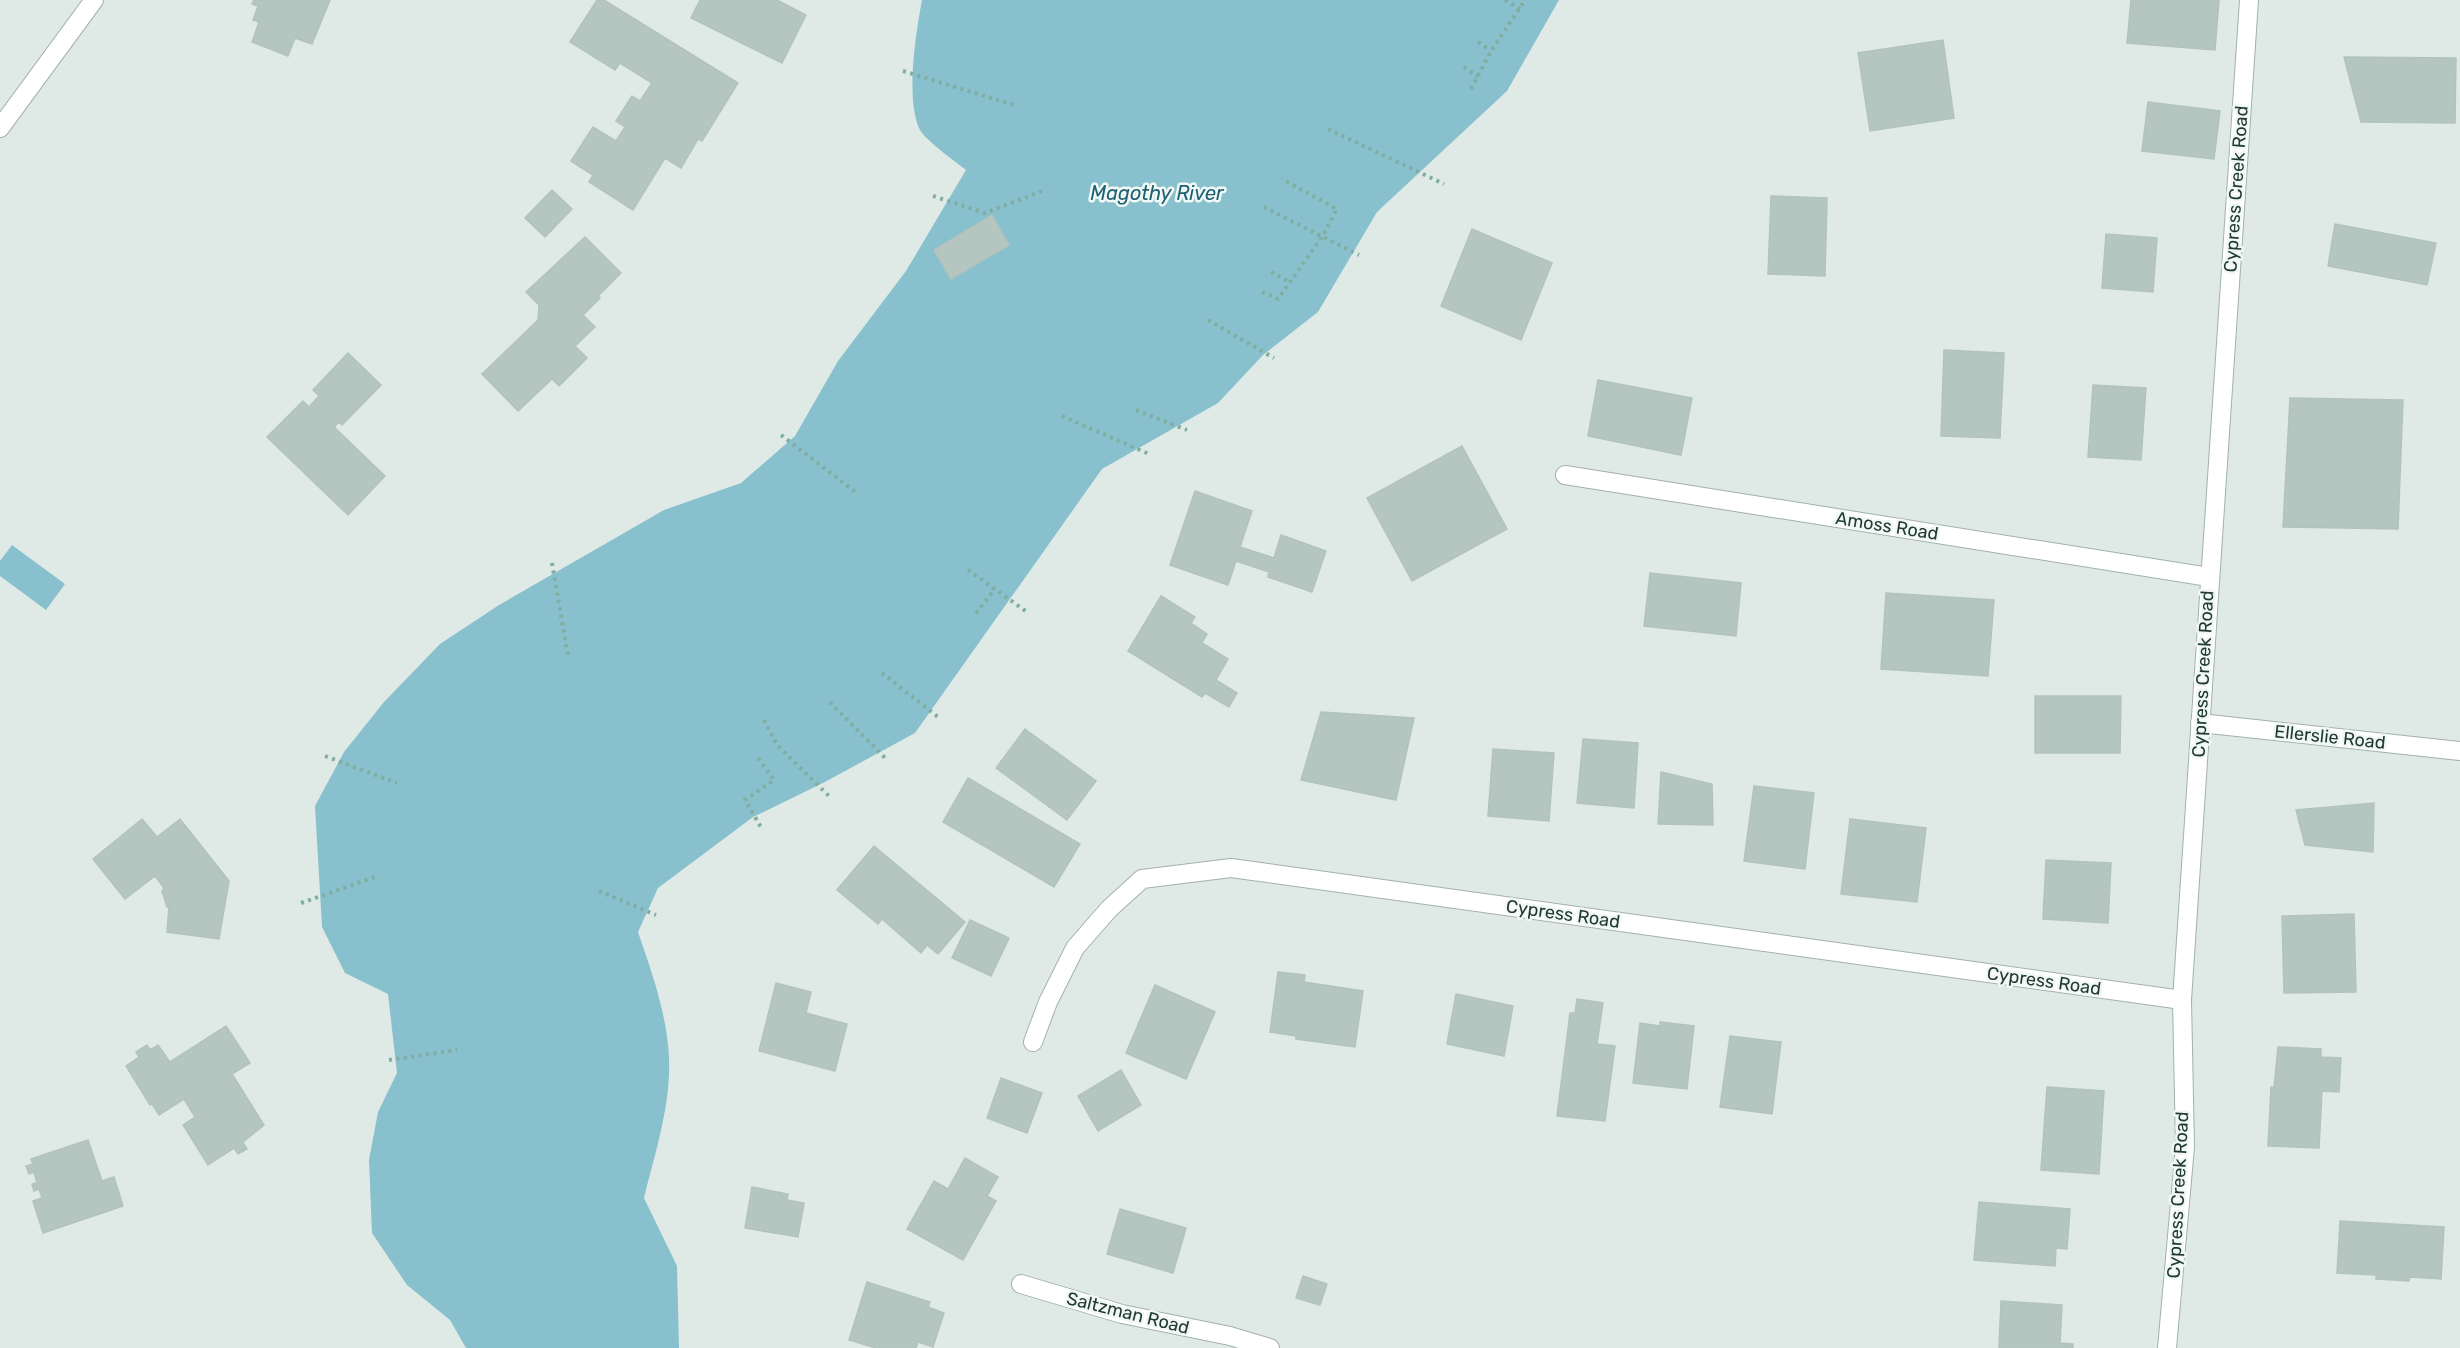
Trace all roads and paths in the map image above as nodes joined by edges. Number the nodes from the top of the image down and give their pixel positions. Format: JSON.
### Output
{"nodes":[{"id":1,"x":94,"y":0,"type":"edge"},
{"id":2,"x":1505,"y":0,"type":"edge"},
{"id":3,"x":1525,"y":0,"type":"edge"},
{"id":4,"x":2250,"y":0,"type":"edge"},
{"id":5,"x":1520,"y":9,"type":"junction"},
{"id":6,"x":1478,"y":42,"type":"dead end"},
{"id":7,"x":1491,"y":51,"type":"junction"},
{"id":8,"x":1464,"y":67,"type":"dead end"},
{"id":9,"x":903,"y":71,"type":"dead end"},
{"id":10,"x":1478,"y":76,"type":"junction"},
{"id":11,"x":1471,"y":89,"type":"dead end"},
{"id":12,"x":1014,"y":105,"type":"dead end"},
{"id":13,"x":0,"y":128,"type":"edge"},
{"id":14,"x":1328,"y":129,"type":"dead end"},
{"id":15,"x":1282,"y":179,"type":"dead end"},
{"id":16,"x":1444,"y":184,"type":"dead end"},
{"id":17,"x":1042,"y":191,"type":"dead end"},
{"id":18,"x":933,"y":196,"type":"dead end"},
{"id":19,"x":1264,"y":207,"type":"dead end"},
{"id":20,"x":1322,"y":237,"type":"junction"},
{"id":21,"x":1359,"y":255,"type":"dead end"},
{"id":22,"x":1271,"y":272,"type":"dead end"},
{"id":23,"x":1290,"y":282,"type":"junction"},
{"id":24,"x":1262,"y":292,"type":"dead end"},
{"id":25,"x":1208,"y":320,"type":"dead end"},
{"id":26,"x":1274,"y":358,"type":"dead end"},
{"id":27,"x":1136,"y":410,"type":"dead end"},
{"id":28,"x":1062,"y":416,"type":"dead end"},
{"id":29,"x":1187,"y":430,"type":"dead end"},
{"id":30,"x":781,"y":435,"type":"dead end"},
{"id":31,"x":1149,"y":454,"type":"dead end"},
{"id":32,"x":1565,"y":474,"type":"dead end"},
{"id":33,"x":858,"y":494,"type":"dead end"},
{"id":34,"x":552,"y":563,"type":"dead end"},
{"id":35,"x":968,"y":570,"type":"dead end"},
{"id":36,"x":2209,"y":577,"type":"junction"},
{"id":37,"x":995,"y":589,"type":"junction"},
{"id":38,"x":1027,"y":612,"type":"dead end"},
{"id":39,"x":976,"y":613,"type":"dead end"},
{"id":40,"x":568,"y":656,"type":"dead end"},
{"id":41,"x":882,"y":673,"type":"dead end"},
{"id":42,"x":830,"y":702,"type":"dead end"},
{"id":43,"x":938,"y":717,"type":"dead end"},
{"id":44,"x":764,"y":720,"type":"dead end"},
{"id":45,"x":2200,"y":723,"type":"junction"},
{"id":46,"x":2460,"y":751,"type":"edge"},
{"id":47,"x":325,"y":756,"type":"dead end"},
{"id":48,"x":758,"y":758,"type":"dead end"},
{"id":49,"x":887,"y":760,"type":"dead end"},
{"id":50,"x":397,"y":783,"type":"dead end"},
{"id":51,"x":831,"y":798,"type":"dead end"},
{"id":52,"x":762,"y":829,"type":"dead end"},
{"id":53,"x":378,"y":876,"type":"dead end"},
{"id":54,"x":599,"y":891,"type":"dead end"},
{"id":55,"x":301,"y":903,"type":"dead end"},
{"id":56,"x":656,"y":915,"type":"dead end"},
{"id":57,"x":2181,"y":1000,"type":"junction"},
{"id":58,"x":1033,"y":1042,"type":"dead end"},
{"id":59,"x":457,"y":1050,"type":"dead end"},
{"id":60,"x":389,"y":1060,"type":"dead end"},
{"id":61,"x":1021,"y":1284,"type":"dead end"},
{"id":62,"x":1270,"y":1348,"type":"edge"},
{"id":63,"x":2167,"y":1348,"type":"edge"}],
"edges":[{"from":1,"to":13,"type":"street"},
{"from":2,"to":5,"type":"path"},
{"from":3,"to":5,"type":"path"},
{"from":4,"to":36,"type":"street","name":"Cypress Creek Road"},
{"from":5,"to":7,"type":"path"},
{"from":6,"to":7,"type":"path"},
{"from":7,"to":10,"type":"path"},
{"from":8,"to":10,"type":"path"},
{"from":9,"to":12,"type":"path"},
{"from":10,"to":11,"type":"path"},
{"from":14,"to":16,"type":"path"},
{"from":15,"to":20,"type":"path"},
{"from":17,"to":18,"type":"path"},
{"from":19,"to":20,"type":"path"},
{"from":20,"to":21,"type":"path"},
{"from":20,"to":23,"type":"path"},
{"from":22,"to":23,"type":"path"},
{"from":23,"to":24,"type":"path"},
{"from":25,"to":26,"type":"path"},
{"from":27,"to":29,"type":"path"},
{"from":28,"to":31,"type":"path"},
{"from":30,"to":33,"type":"path"},
{"from":32,"to":36,"type":"street","name":"Amoss Road"},
{"from":34,"to":40,"type":"path"},
{"from":35,"to":37,"type":"path"},
{"from":36,"to":45,"type":"street","name":"Cypress Creek Road"},
{"from":37,"to":38,"type":"path"},
{"from":37,"to":39,"type":"path"},
{"from":41,"to":43,"type":"path"},
{"from":42,"to":49,"type":"path"},
{"from":44,"to":51,"type":"path"},
{"from":45,"to":46,"type":"street","name":"Ellerslie Road"},
{"from":45,"to":57,"type":"street","name":"Cypress Creek Road"},
{"from":47,"to":50,"type":"path"},
{"from":48,"to":52,"type":"path"},
{"from":53,"to":55,"type":"path"},
{"from":54,"to":56,"type":"path"},
{"from":57,"to":58,"type":"street","name":"Cypress Road"},
{"from":57,"to":63,"type":"street","name":"Cypress Creek Road"},
{"from":59,"to":60,"type":"path"},
{"from":61,"to":62,"type":"street","name":"Saltzman Road"}]}
